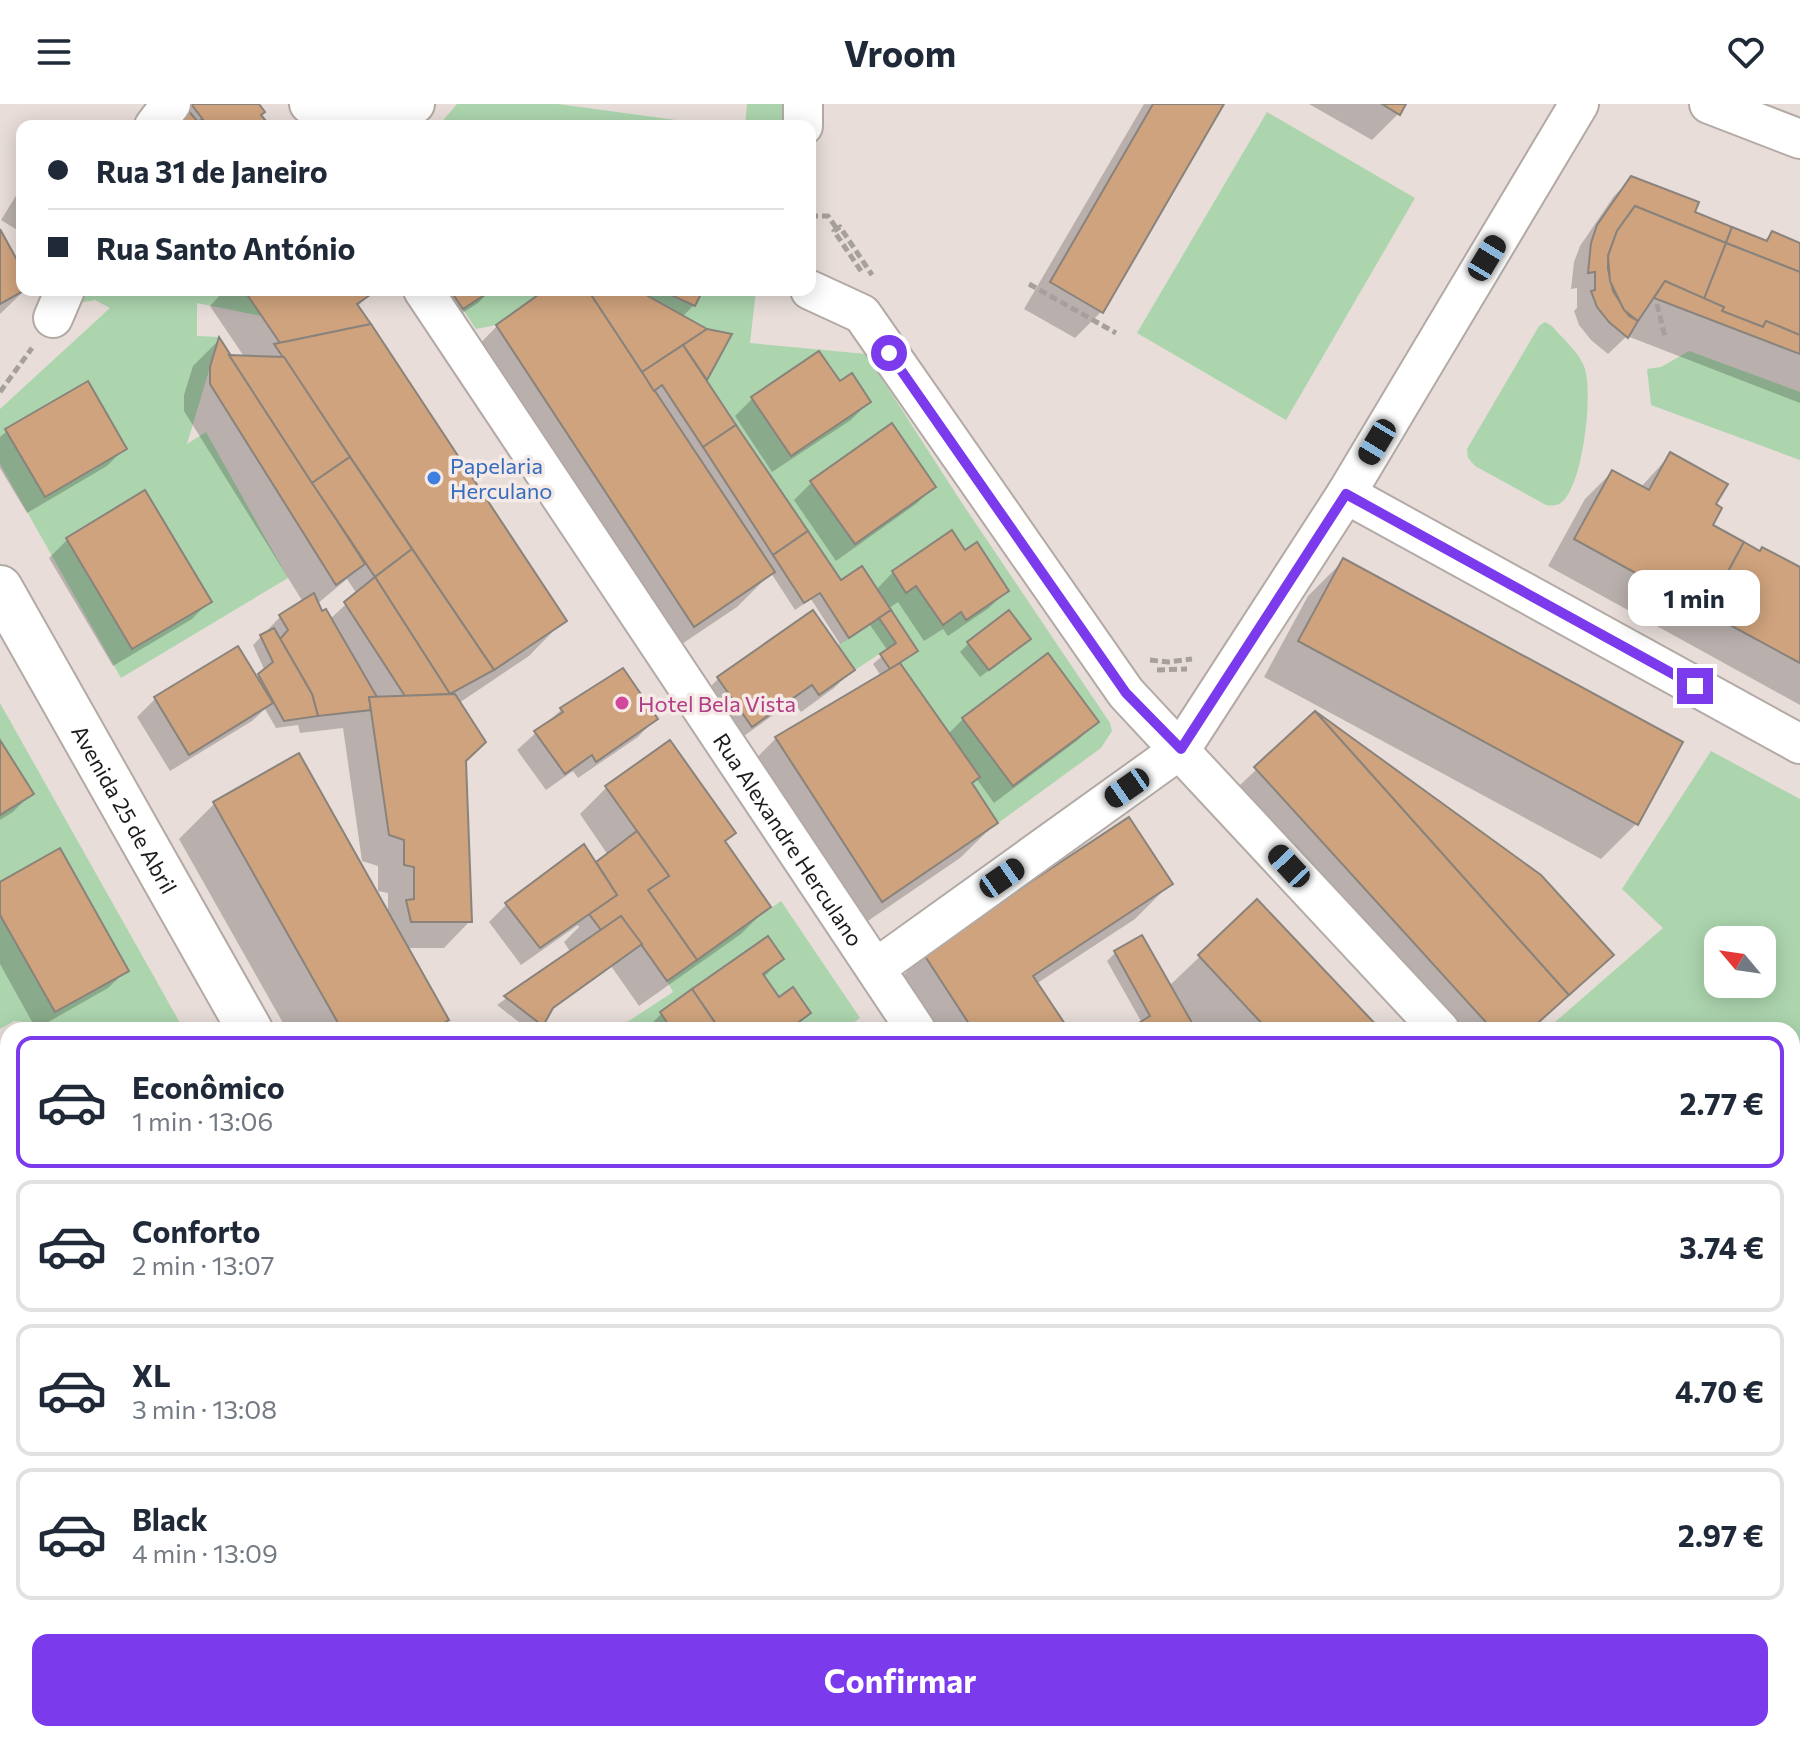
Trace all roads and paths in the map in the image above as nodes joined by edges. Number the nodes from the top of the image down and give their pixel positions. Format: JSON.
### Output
{"nodes":[{"id":1,"x":171,"y":104,"type":"edge"},
{"id":2,"x":1579,"y":104,"type":"edge"},
{"id":3,"x":1709,"y":104,"type":"edge"},
{"id":4,"x":317,"y":114,"type":"edge"},
{"id":5,"x":159,"y":120,"type":"edge"},
{"id":6,"x":339,"y":120,"type":"edge"},
{"id":7,"x":1800,"y":139,"type":"edge"},
{"id":8,"x":816,"y":216,"type":"edge"},
{"id":9,"x":837,"y":229,"type":"junction"},
{"id":10,"x":865,"y":278,"type":"dead end"},
{"id":11,"x":874,"y":278,"type":"dead end"},
{"id":12,"x":1029,"y":284,"type":"dead end"},
{"id":13,"x":816,"y":293,"type":"edge"},
{"id":14,"x":427,"y":296,"type":"edge"},
{"id":15,"x":59,"y":304,"type":"edge"},
{"id":16,"x":1657,"y":304,"type":"dead end"},
{"id":17,"x":1116,"y":333,"type":"dead end"},
{"id":18,"x":1665,"y":337,"type":"dead end"},
{"id":19,"x":0,"y":392,"type":"edge"},
{"id":20,"x":1346,"y":494,"type":"junction"},
{"id":21,"x":0,"y":588,"type":"edge"},
{"id":22,"x":1139,"y":656,"type":"dead end"},
{"id":23,"x":1199,"y":658,"type":"dead end"},
{"id":24,"x":1144,"y":666,"type":"dead end"},
{"id":25,"x":1193,"y":668,"type":"dead end"},
{"id":26,"x":1800,"y":744,"type":"edge"},
{"id":27,"x":1181,"y":749,"type":"junction"},
{"id":28,"x":876,"y":968,"type":"junction"},
{"id":29,"x":245,"y":1022,"type":"edge"},
{"id":30,"x":911,"y":1022,"type":"edge"},
{"id":31,"x":1433,"y":1022,"type":"edge"}],
"edges":[{"from":1,"to":5,"type":"street"},
{"from":2,"to":20,"type":"street"},
{"from":3,"to":7,"type":"street"},
{"from":4,"to":6,"type":"street"},
{"from":8,"to":9,"type":"path"},
{"from":9,"to":10,"type":"path"},
{"from":9,"to":11,"type":"path"},
{"from":12,"to":17,"type":"path"},
{"from":13,"to":27,"type":"street"},
{"from":14,"to":28,"type":"street","name":"Rua Alexandre Herculano"},
{"from":15,"to":19,"type":"path"},
{"from":16,"to":18,"type":"path"},
{"from":20,"to":26,"type":"street"},
{"from":20,"to":27,"type":"street"},
{"from":21,"to":29,"type":"main road","name":"Avenida 25 de Abril"},
{"from":22,"to":23,"type":"path"},
{"from":24,"to":25,"type":"path"},
{"from":27,"to":28,"type":"street"},
{"from":27,"to":31,"type":"street"},
{"from":28,"to":30,"type":"street","name":"Rua Alexandre Herculano"}]}
